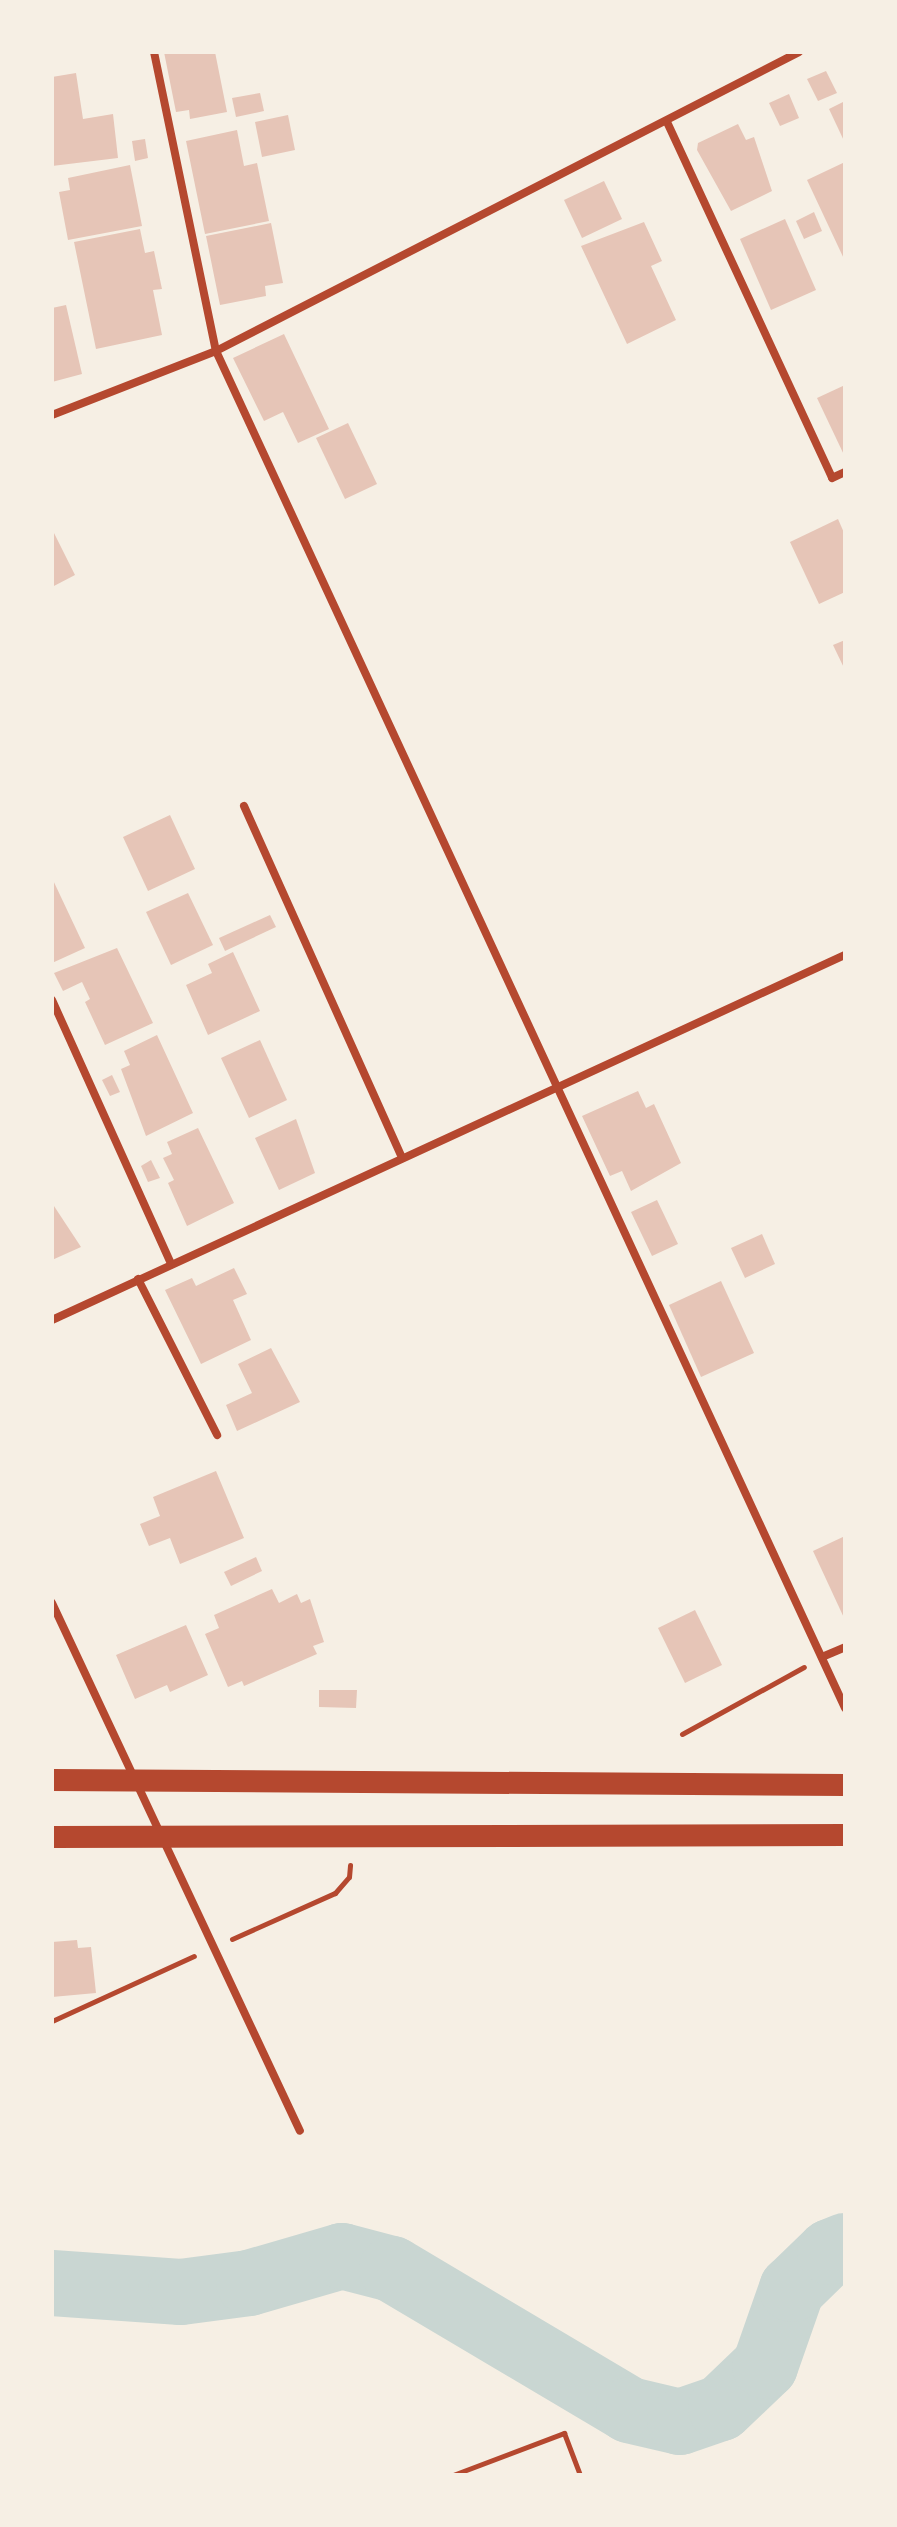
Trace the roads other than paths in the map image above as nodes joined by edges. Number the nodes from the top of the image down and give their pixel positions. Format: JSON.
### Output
{"nodes":[{"id":1,"x":154,"y":52,"type":"edge"},
{"id":2,"x":799,"y":52,"type":"edge"},
{"id":3,"x":667,"y":122,"type":"junction"},
{"id":4,"x":216,"y":351,"type":"junction"},
{"id":5,"x":52,"y":415,"type":"edge"},
{"id":6,"x":845,"y":472,"type":"edge"},
{"id":7,"x":244,"y":806,"type":"dead end"},
{"id":8,"x":845,"y":955,"type":"edge"},
{"id":9,"x":52,"y":1000,"type":"edge"},
{"id":10,"x":556,"y":1087,"type":"junction"},
{"id":11,"x":402,"y":1158,"type":"junction"},
{"id":12,"x":171,"y":1264,"type":"junction"},
{"id":13,"x":138,"y":1279,"type":"junction"},
{"id":14,"x":52,"y":1320,"type":"edge"},
{"id":15,"x":217,"y":1435,"type":"dead end"},
{"id":16,"x":52,"y":1603,"type":"edge"},
{"id":17,"x":845,"y":1647,"type":"edge"},
{"id":18,"x":822,"y":1657,"type":"junction"},
{"id":19,"x":845,"y":1708,"type":"edge"},
{"id":20,"x":52,"y":1780,"type":"edge"},
{"id":21,"x":134,"y":1780,"type":"junction"},
{"id":22,"x":845,"y":1785,"type":"edge"},
{"id":23,"x":845,"y":1835,"type":"edge"},
{"id":24,"x":52,"y":1837,"type":"edge"},
{"id":25,"x":162,"y":1837,"type":"junction"},
{"id":26,"x":300,"y":2131,"type":"dead end"}],
"edges":[{"from":1,"to":4,"type":"street"},
{"from":2,"to":3,"type":"street"},
{"from":3,"to":4,"type":"street"},
{"from":3,"to":6,"type":"street"},
{"from":4,"to":5,"type":"street"},
{"from":4,"to":10,"type":"street"},
{"from":7,"to":11,"type":"street"},
{"from":8,"to":10,"type":"street"},
{"from":9,"to":12,"type":"street"},
{"from":10,"to":11,"type":"street"},
{"from":10,"to":18,"type":"street"},
{"from":11,"to":12,"type":"street"},
{"from":12,"to":13,"type":"street"},
{"from":13,"to":14,"type":"street"},
{"from":13,"to":15,"type":"street"},
{"from":16,"to":21,"type":"street"},
{"from":17,"to":18,"type":"street"},
{"from":18,"to":19,"type":"street"},
{"from":20,"to":21,"type":"highway"},
{"from":21,"to":22,"type":"highway"},
{"from":21,"to":25,"type":"street"},
{"from":23,"to":25,"type":"highway"},
{"from":24,"to":25,"type":"highway"},
{"from":25,"to":26,"type":"street"}]}
